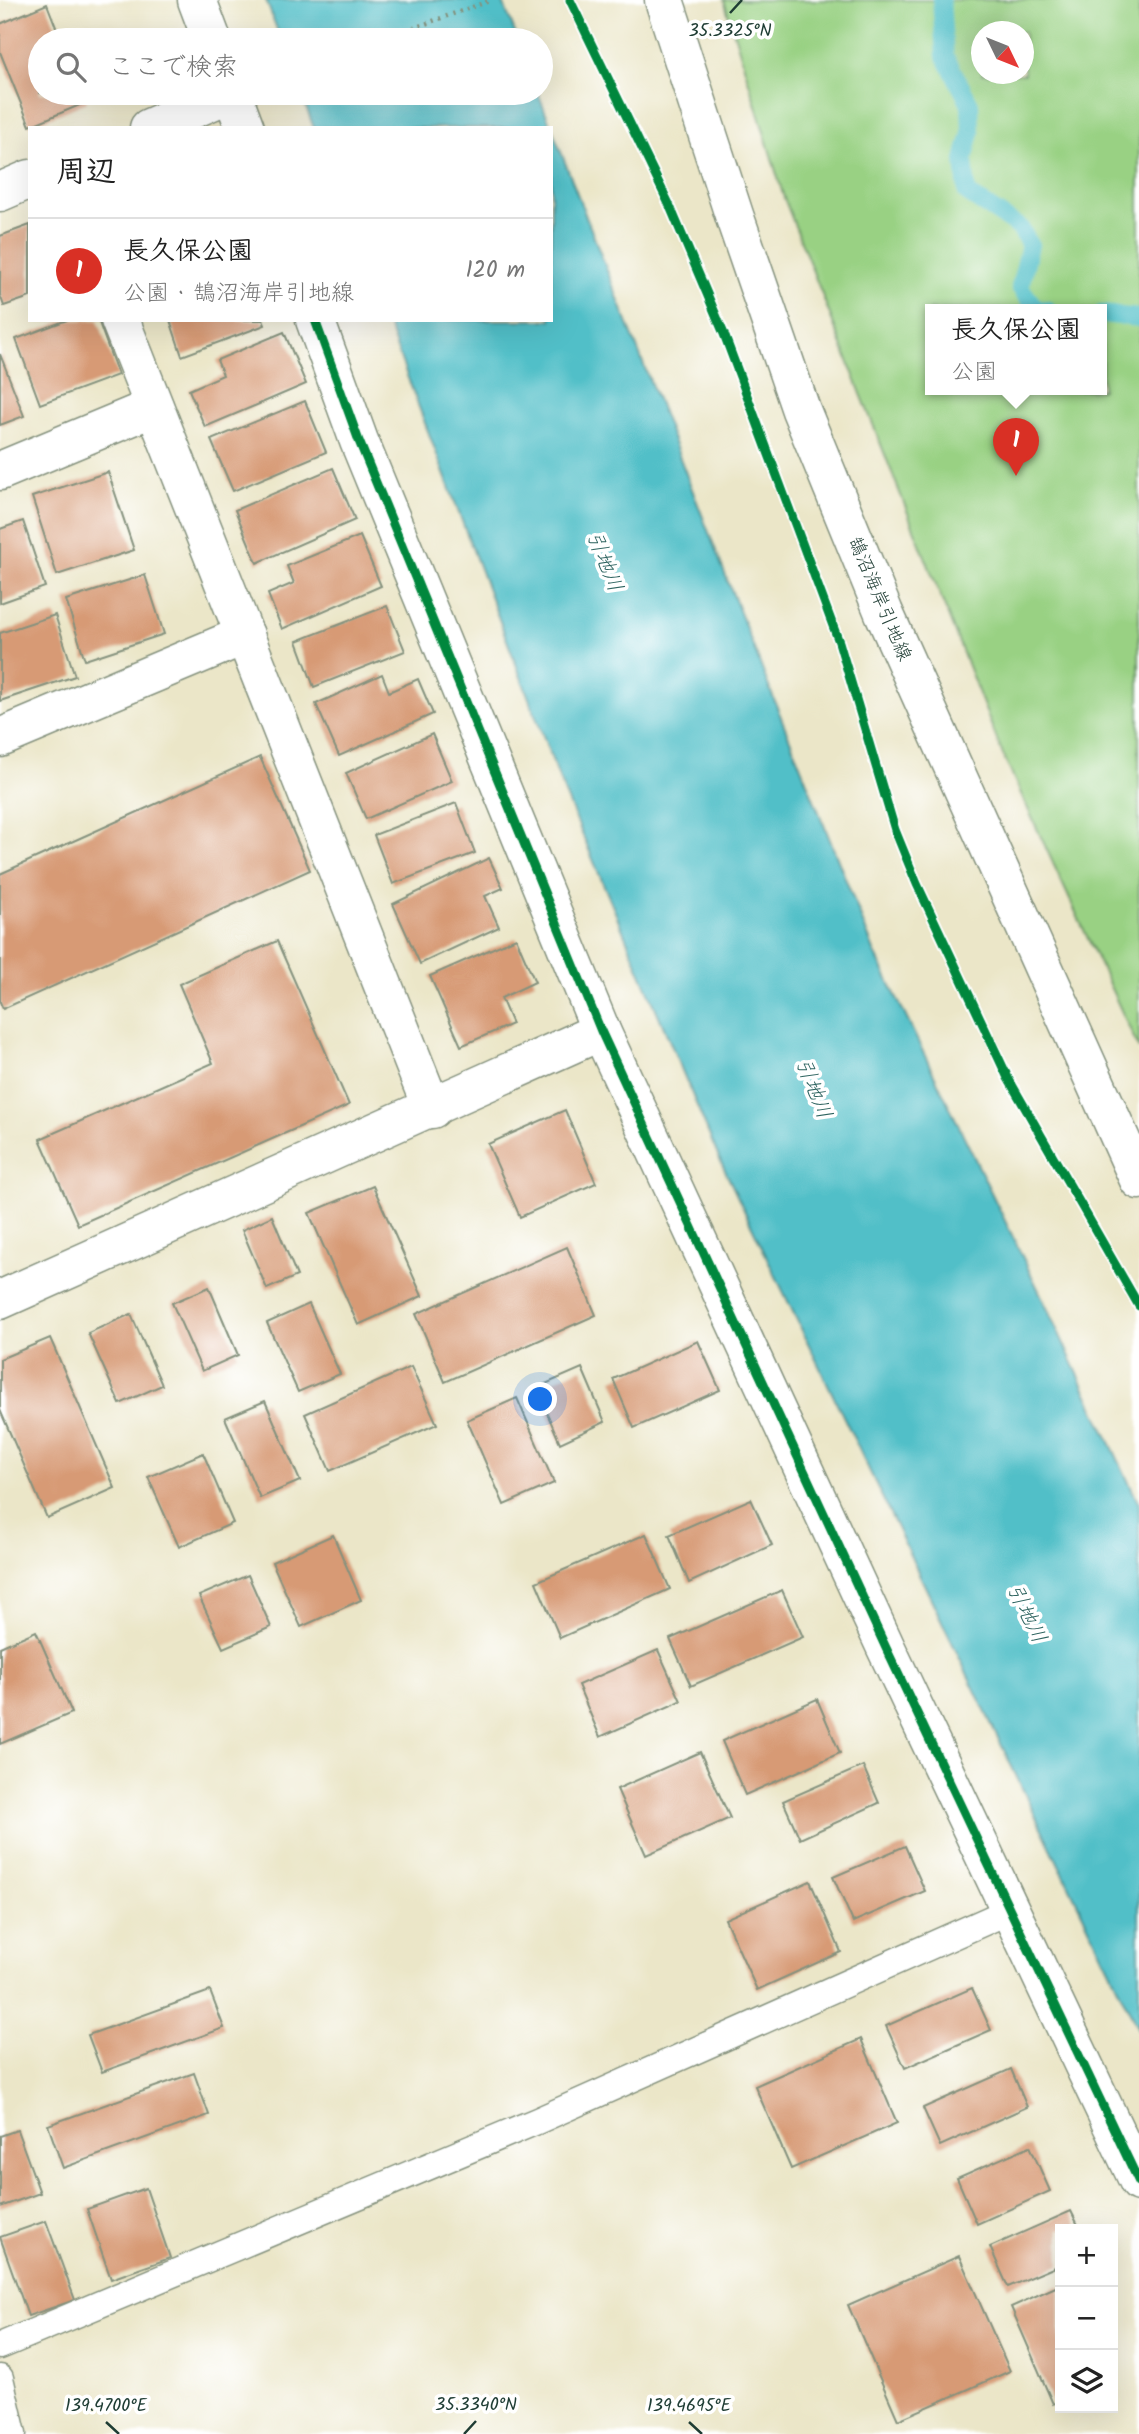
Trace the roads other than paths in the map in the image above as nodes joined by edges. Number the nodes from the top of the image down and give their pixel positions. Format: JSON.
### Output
{"nodes":[{"id":1,"x":197,"y":0,"type":"edge"},
{"id":2,"x":664,"y":0,"type":"edge"},
{"id":3,"x":208,"y":28,"type":"edge"},
{"id":4,"x":203,"y":105,"type":"edge"},
{"id":5,"x":236,"y":105,"type":"edge"},
{"id":6,"x":154,"y":126,"type":"edge"},
{"id":7,"x":244,"y":126,"type":"edge"},
{"id":8,"x":28,"y":180,"type":"edge"},
{"id":9,"x":0,"y":192,"type":"edge"},
{"id":10,"x":121,"y":322,"type":"edge"},
{"id":11,"x":316,"y":322,"type":"edge"},
{"id":12,"x":154,"y":407,"type":"junction"},
{"id":13,"x":0,"y":471,"type":"edge"},
{"id":14,"x":245,"y":635,"type":"junction"},
{"id":15,"x":0,"y":738,"type":"edge"},
{"id":16,"x":601,"y":1031,"type":"junction"},
{"id":17,"x":432,"y":1109,"type":"junction"},
{"id":18,"x":1139,"y":1180,"type":"edge"},
{"id":19,"x":0,"y":1300,"type":"edge"},
{"id":20,"x":1011,"y":1910,"type":"junction"},
{"id":21,"x":1139,"y":2182,"type":"edge"},
{"id":22,"x":0,"y":2346,"type":"edge"},
{"id":23,"x":0,"y":2378,"type":"edge"},
{"id":24,"x":13,"y":2434,"type":"edge"}],
"edges":[{"from":1,"to":3,"type":"street"},
{"from":2,"to":18,"type":"street","name":"鵠沼海岸引地線"},
{"from":4,"to":6,"type":"street"},
{"from":5,"to":7,"type":"street"},
{"from":8,"to":9,"type":"street"},
{"from":10,"to":12,"type":"street"},
{"from":11,"to":16,"type":"street"},
{"from":12,"to":13,"type":"street"},
{"from":12,"to":14,"type":"street"},
{"from":14,"to":15,"type":"street"},
{"from":14,"to":17,"type":"street"},
{"from":16,"to":17,"type":"street"},
{"from":16,"to":20,"type":"street"},
{"from":17,"to":19,"type":"street"},
{"from":20,"to":21,"type":"street"},
{"from":20,"to":22,"type":"lane"},
{"from":23,"to":24,"type":"lane"}]}
